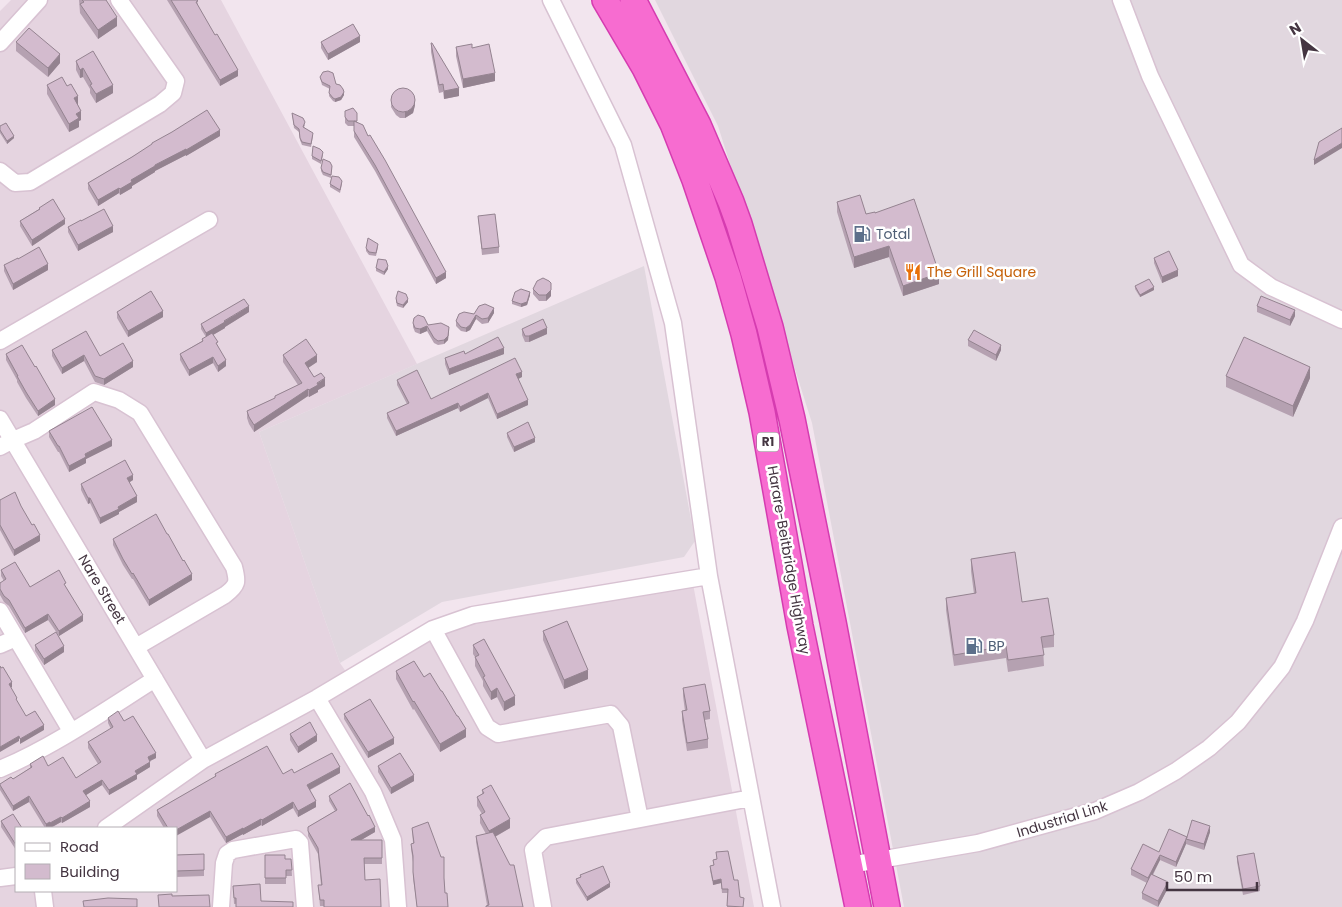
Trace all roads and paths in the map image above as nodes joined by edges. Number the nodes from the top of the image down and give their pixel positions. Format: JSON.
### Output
{"nodes":[{"id":1,"x":39,"y":0,"type":"edge"},
{"id":2,"x":119,"y":0,"type":"edge"},
{"id":3,"x":550,"y":0,"type":"edge"},
{"id":4,"x":605,"y":0,"type":"edge"},
{"id":5,"x":633,"y":0,"type":"edge"},
{"id":6,"x":1121,"y":0,"type":"edge"},
{"id":7,"x":0,"y":42,"type":"edge"},
{"id":8,"x":0,"y":171,"type":"edge"},
{"id":9,"x":209,"y":220,"type":"dead end"},
{"id":10,"x":1342,"y":320,"type":"edge"},
{"id":11,"x":0,"y":341,"type":"edge"},
{"id":12,"x":0,"y":419,"type":"edge"},
{"id":13,"x":6,"y":443,"type":"edge"},
{"id":14,"x":1342,"y":527,"type":"edge"},
{"id":15,"x":710,"y":576,"type":"junction"},
{"id":16,"x":0,"y":611,"type":"edge"},
{"id":17,"x":432,"y":629,"type":"junction"},
{"id":18,"x":16,"y":638,"type":"junction"},
{"id":19,"x":0,"y":645,"type":"edge"},
{"id":20,"x":136,"y":647,"type":"junction"},
{"id":21,"x":155,"y":679,"type":"junction"},
{"id":22,"x":317,"y":698,"type":"junction"},
{"id":23,"x":72,"y":731,"type":"junction"},
{"id":24,"x":204,"y":760,"type":"junction"},
{"id":25,"x":0,"y":769,"type":"edge"},
{"id":26,"x":752,"y":798,"type":"junction"},
{"id":27,"x":640,"y":819,"type":"junction"},
{"id":28,"x":107,"y":827,"type":"edge"},
{"id":29,"x":879,"y":860,"type":"junction"},
{"id":30,"x":850,"y":865,"type":"junction"},
{"id":31,"x":15,"y":876,"type":"edge"},
{"id":32,"x":0,"y":878,"type":"edge"},
{"id":33,"x":43,"y":892,"type":"edge"},
{"id":34,"x":45,"y":907,"type":"edge"},
{"id":35,"x":221,"y":907,"type":"edge"},
{"id":36,"x":305,"y":907,"type":"edge"},
{"id":37,"x":398,"y":907,"type":"edge"},
{"id":38,"x":543,"y":907,"type":"edge"},
{"id":39,"x":772,"y":907,"type":"edge"},
{"id":40,"x":858,"y":907,"type":"edge"},
{"id":41,"x":887,"y":907,"type":"edge"}],
"edges":[{"from":1,"to":7,"type":"street"},
{"from":2,"to":8,"type":"street"},
{"from":3,"to":15,"type":"street"},
{"from":4,"to":30,"type":"highway","name":"Harare-Beitbridge Highway","number":"R1"},
{"from":5,"to":29,"type":"highway","name":"Harare-Beitbridge Highway","number":"R1"},
{"from":6,"to":10,"type":"street"},
{"from":9,"to":11,"type":"street"},
{"from":12,"to":13,"type":"street","name":"Nare Street"},
{"from":13,"to":20,"type":"street","name":"Nare Street"},
{"from":13,"to":20,"type":"street"},
{"from":14,"to":29,"type":"street","name":"Industrial Link"},
{"from":15,"to":17,"type":"street"},
{"from":15,"to":26,"type":"street"},
{"from":16,"to":18,"type":"street"},
{"from":17,"to":22,"type":"street"},
{"from":17,"to":27,"type":"street"},
{"from":18,"to":19,"type":"street"},
{"from":18,"to":23,"type":"street"},
{"from":20,"to":21,"type":"street","name":"Nare Street"},
{"from":21,"to":23,"type":"street"},
{"from":21,"to":24,"type":"street","name":"Nare Street"},
{"from":22,"to":24,"type":"street"},
{"from":22,"to":37,"type":"street"},
{"from":23,"to":25,"type":"street"},
{"from":24,"to":28,"type":"street"},
{"from":26,"to":27,"type":"street"},
{"from":26,"to":39,"type":"street"},
{"from":27,"to":38,"type":"street"},
{"from":29,"to":30,"type":"street","name":"Industrial Link"},
{"from":29,"to":41,"type":"highway","name":"Harare-Beitbridge Highway","number":"R1"},
{"from":30,"to":40,"type":"highway","name":"Harare-Beitbridge Highway","number":"R1"},
{"from":31,"to":32,"type":"street"},
{"from":33,"to":34,"type":"street"},
{"from":35,"to":36,"type":"street"}]}
